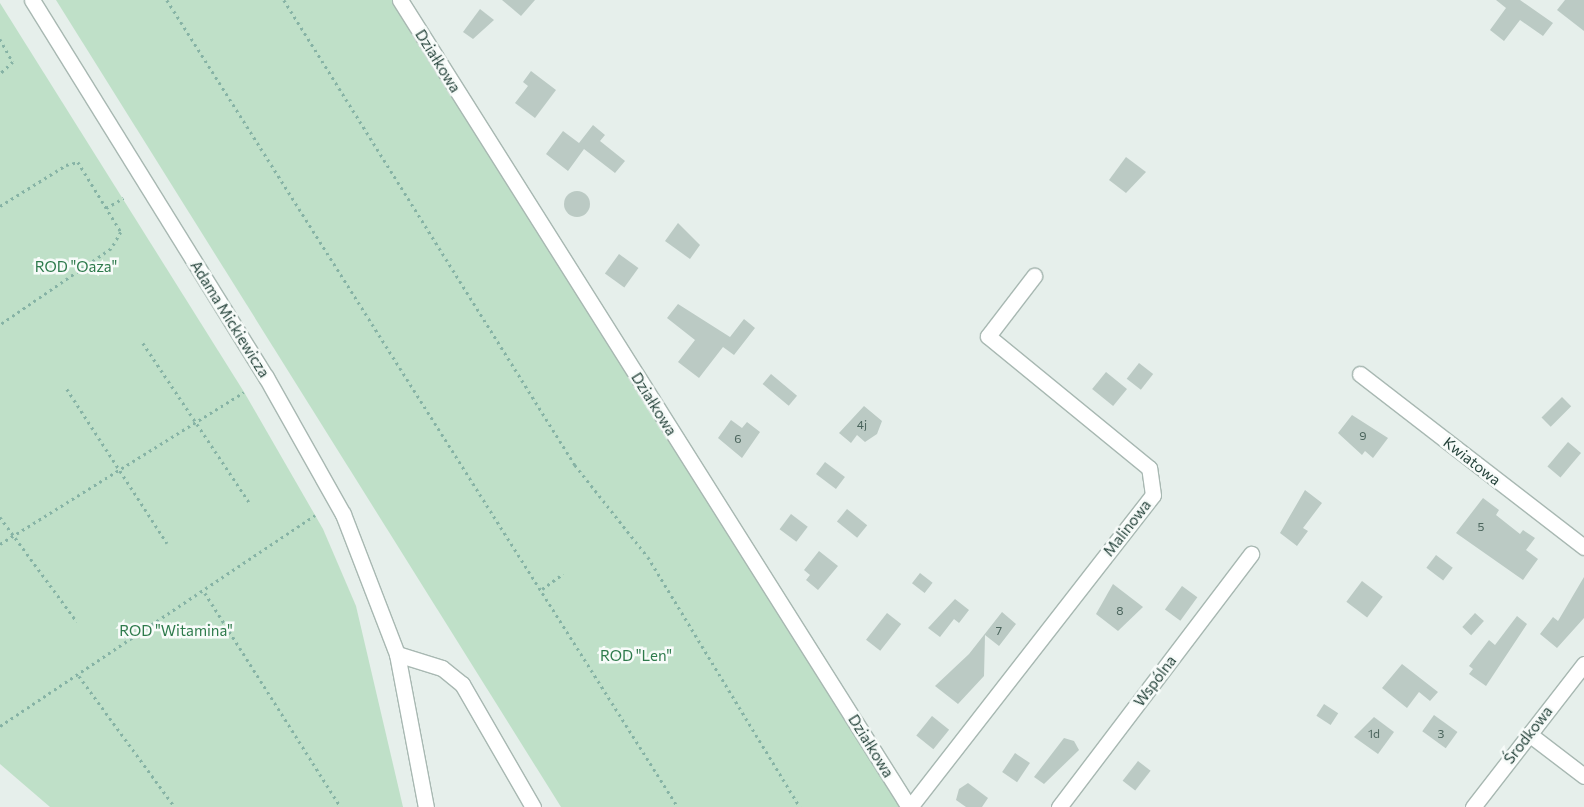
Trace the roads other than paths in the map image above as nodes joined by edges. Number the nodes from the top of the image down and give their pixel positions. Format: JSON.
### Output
{"nodes":[{"id":1,"x":32,"y":0,"type":"edge"},
{"id":2,"x":400,"y":0,"type":"edge"},
{"id":3,"x":1034,"y":276,"type":"dead end"},
{"id":4,"x":1360,"y":374,"type":"dead end"},
{"id":5,"x":1584,"y":547,"type":"edge"},
{"id":6,"x":1251,"y":554,"type":"dead end"},
{"id":7,"x":396,"y":654,"type":"junction"},
{"id":8,"x":1584,"y":664,"type":"edge"},
{"id":9,"x":1530,"y":734,"type":"junction"},
{"id":10,"x":1584,"y":776,"type":"edge"},
{"id":11,"x":426,"y":807,"type":"edge"},
{"id":12,"x":533,"y":807,"type":"edge"},
{"id":13,"x":910,"y":807,"type":"edge"},
{"id":14,"x":1059,"y":807,"type":"edge"},
{"id":15,"x":1473,"y":807,"type":"edge"}],
"edges":[{"from":1,"to":7,"type":"street","name":"Adama Mickiewicza"},
{"from":2,"to":13,"type":"street","name":"Działkowa"},
{"from":3,"to":13,"type":"street","name":"Malinowa"},
{"from":4,"to":5,"type":"street","name":"Kwiatowa"},
{"from":6,"to":14,"type":"street","name":"Wspólna"},
{"from":7,"to":11,"type":"street","name":"Adama Mickiewicza"},
{"from":7,"to":12,"type":"street"},
{"from":8,"to":9,"type":"street","name":"Środkowa"},
{"from":9,"to":10,"type":"street"},
{"from":9,"to":15,"type":"street","name":"Środkowa"}]}
